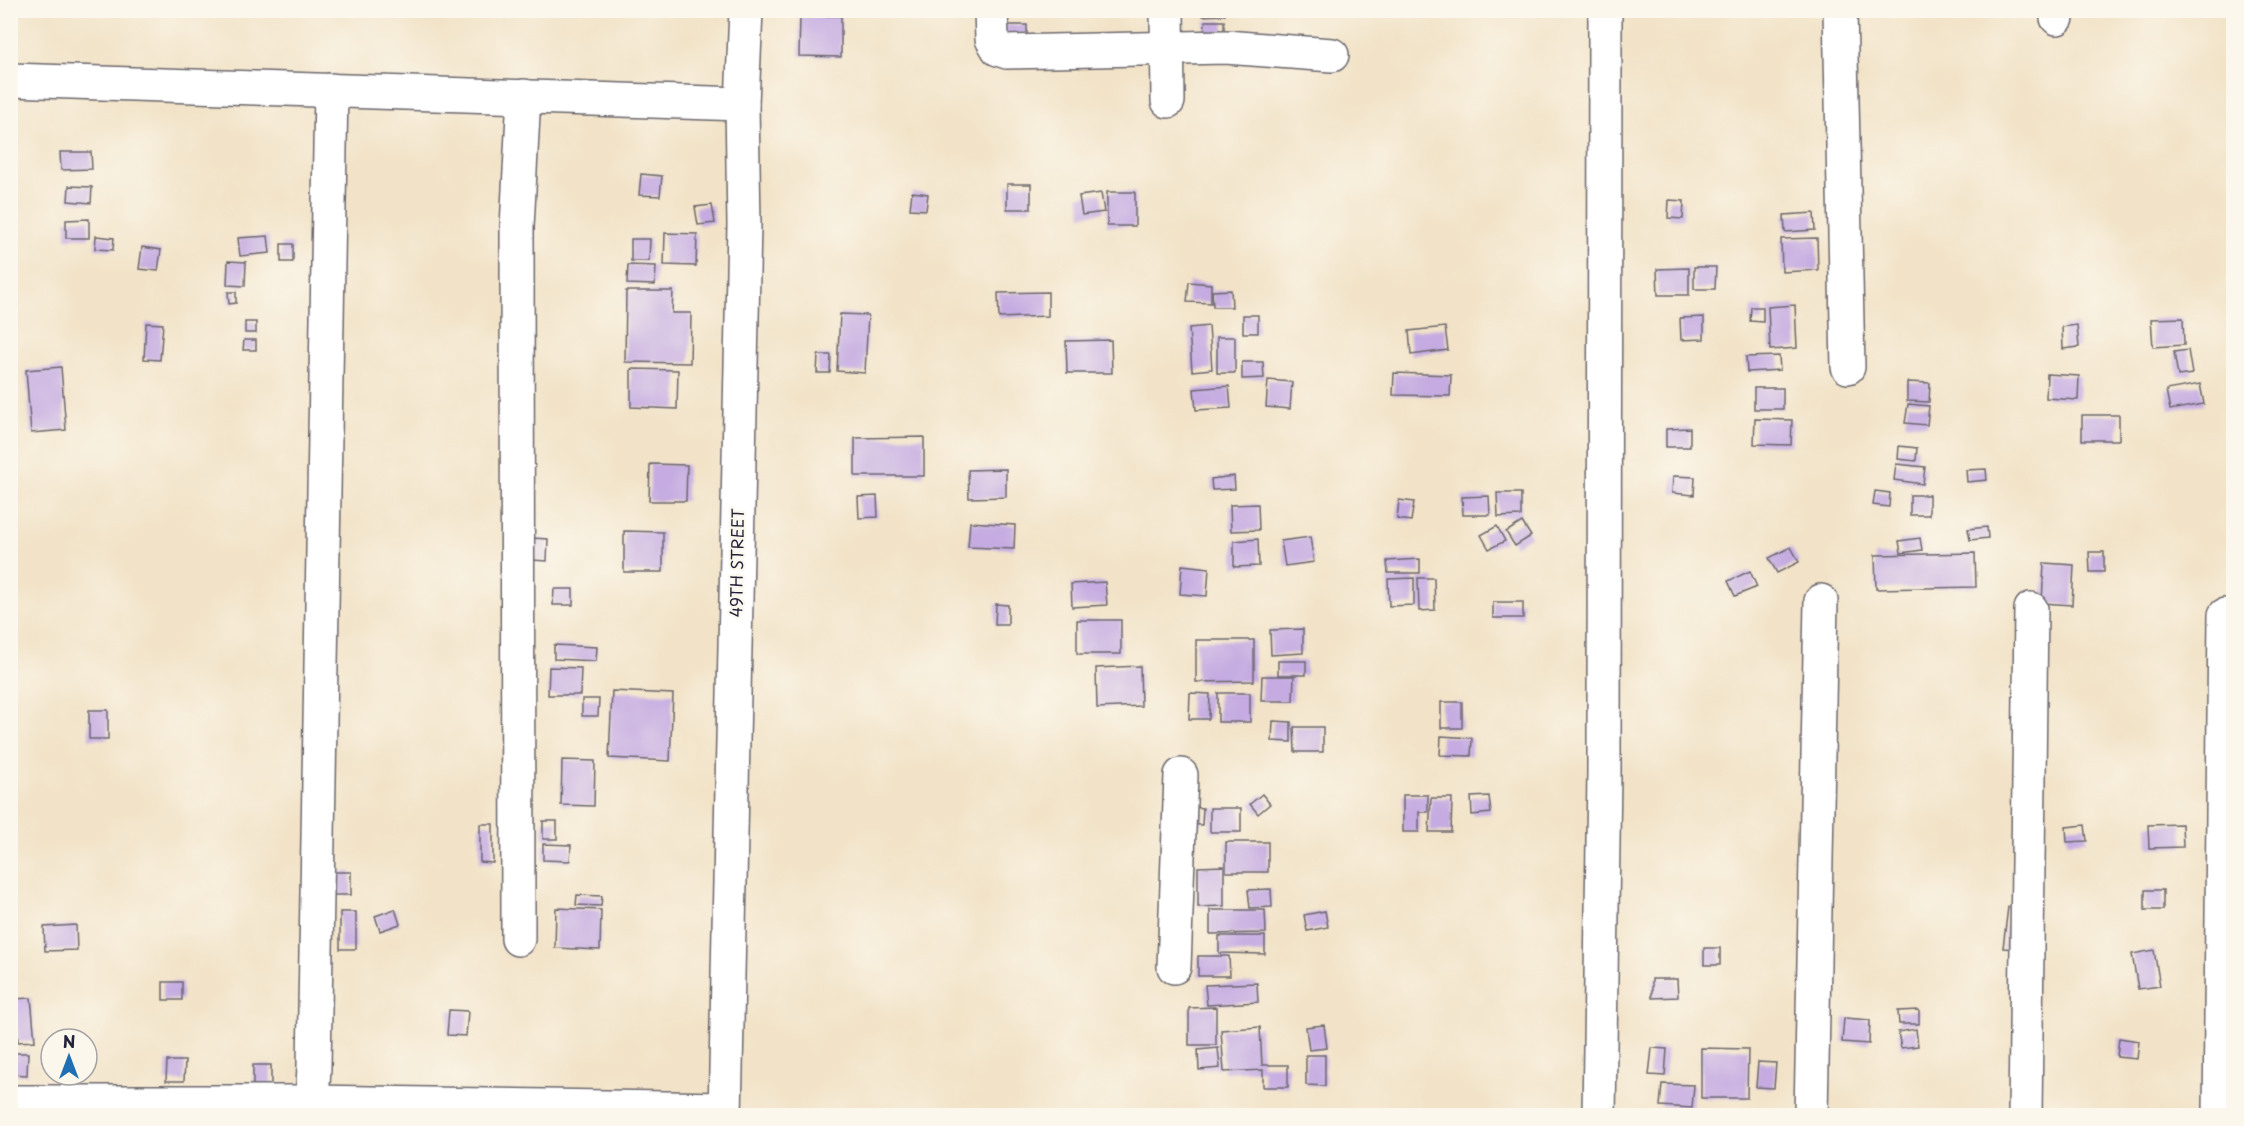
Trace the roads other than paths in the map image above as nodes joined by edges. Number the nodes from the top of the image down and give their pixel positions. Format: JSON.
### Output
{"nodes":[{"id":1,"x":746,"y":10,"type":"edge"},
{"id":2,"x":991,"y":10,"type":"edge"},
{"id":3,"x":1167,"y":10,"type":"edge"},
{"id":4,"x":1605,"y":10,"type":"edge"},
{"id":5,"x":1840,"y":10,"type":"edge"},
{"id":6,"x":1167,"y":48,"type":"junction"},
{"id":7,"x":1332,"y":55,"type":"dead end"},
{"id":8,"x":10,"y":80,"type":"edge"},
{"id":9,"x":331,"y":90,"type":"junction"},
{"id":10,"x":524,"y":96,"type":"junction"},
{"id":11,"x":1168,"y":101,"type":"dead end"},
{"id":12,"x":742,"y":104,"type":"junction"},
{"id":13,"x":1848,"y":367,"type":"dead end"},
{"id":14,"x":1821,"y":601,"type":"dead end"},
{"id":15,"x":2031,"y":609,"type":"dead end"},
{"id":16,"x":2225,"y":615,"type":"dead end"},
{"id":17,"x":1181,"y":775,"type":"dead end"},
{"id":18,"x":518,"y":939,"type":"dead end"},
{"id":19,"x":1174,"y":967,"type":"dead end"},
{"id":20,"x":10,"y":1102,"type":"edge"},
{"id":21,"x":312,"y":1102,"type":"junction"},
{"id":22,"x":65,"y":1110,"type":"edge"},
{"id":23,"x":725,"y":1112,"type":"edge"},
{"id":24,"x":1599,"y":1116,"type":"edge"},
{"id":25,"x":1811,"y":1116,"type":"edge"},
{"id":26,"x":2025,"y":1116,"type":"edge"},
{"id":27,"x":2220,"y":1116,"type":"edge"}],
"edges":[{"from":1,"to":12,"type":"street","name":"49TH STREET"},
{"from":2,"to":6,"type":"street"},
{"from":3,"to":6,"type":"street"},
{"from":4,"to":24,"type":"street"},
{"from":5,"to":13,"type":"street"},
{"from":6,"to":7,"type":"street"},
{"from":6,"to":11,"type":"street"},
{"from":8,"to":9,"type":"street"},
{"from":9,"to":10,"type":"street"},
{"from":9,"to":21,"type":"street"},
{"from":10,"to":12,"type":"street"},
{"from":10,"to":18,"type":"street"},
{"from":12,"to":23,"type":"street","name":"49TH STREET"},
{"from":14,"to":25,"type":"street"},
{"from":15,"to":26,"type":"street"},
{"from":16,"to":27,"type":"street"},
{"from":17,"to":19,"type":"street"},
{"from":20,"to":22,"type":"street"},
{"from":21,"to":22,"type":"street"},
{"from":21,"to":23,"type":"street"}]}
